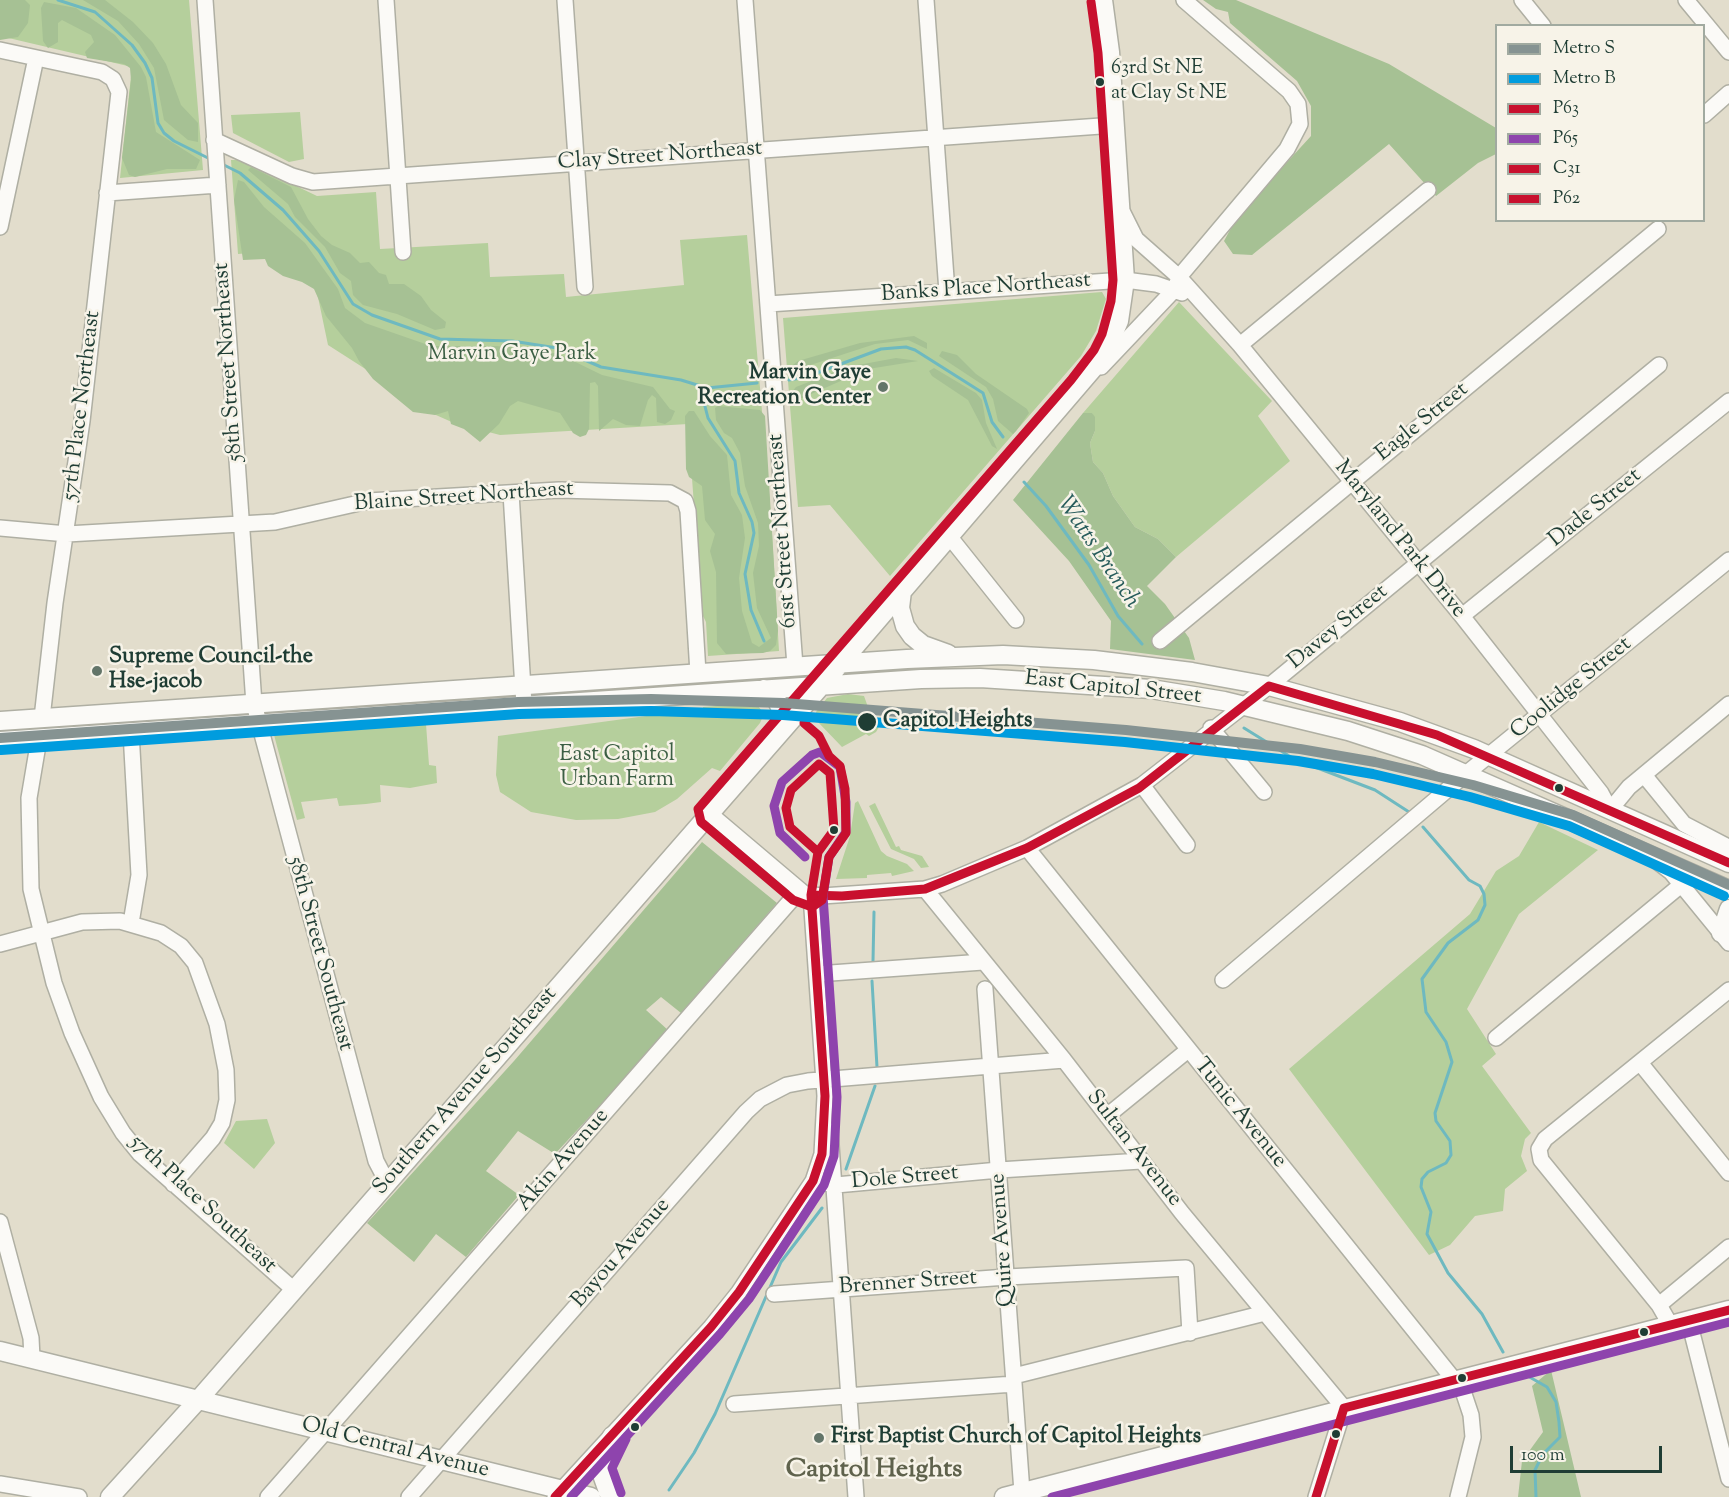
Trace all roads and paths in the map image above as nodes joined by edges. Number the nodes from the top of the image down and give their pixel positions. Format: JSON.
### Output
{"nodes":[{"id":1,"x":205,"y":0,"type":"edge"},
{"id":2,"x":386,"y":0,"type":"edge"},
{"id":3,"x":565,"y":0,"type":"edge"},
{"id":4,"x":745,"y":0,"type":"edge"},
{"id":5,"x":926,"y":0,"type":"edge"},
{"id":6,"x":1103,"y":0,"type":"edge"},
{"id":7,"x":1113,"y":0,"type":"edge"},
{"id":8,"x":1184,"y":0,"type":"edge"},
{"id":9,"x":1522,"y":0,"type":"edge"},
{"id":10,"x":1686,"y":0,"type":"edge"},
{"id":11,"x":1541,"y":24,"type":"edge"},
{"id":12,"x":0,"y":50,"type":"edge"},
{"id":13,"x":1110,"y":52,"type":"junction"},
{"id":14,"x":1729,"y":52,"type":"edge"},
{"id":15,"x":36,"y":58,"type":"junction"},
{"id":16,"x":1729,"y":93,"type":"edge"},
{"id":17,"x":1705,"y":114,"type":"edge"},
{"id":18,"x":1115,"y":125,"type":"junction"},
{"id":19,"x":936,"y":138,"type":"junction"},
{"id":20,"x":215,"y":145,"type":"junction"},
{"id":21,"x":756,"y":150,"type":"junction"},
{"id":22,"x":578,"y":163,"type":"junction"},
{"id":23,"x":399,"y":174,"type":"junction"},
{"id":24,"x":217,"y":180,"type":"junction"},
{"id":25,"x":1428,"y":190,"type":"dead end"},
{"id":26,"x":107,"y":193,"type":"junction"},
{"id":27,"x":1120,"y":202,"type":"junction"},
{"id":28,"x":0,"y":227,"type":"edge"},
{"id":29,"x":1658,"y":229,"type":"dead end"},
{"id":30,"x":403,"y":252,"type":"dead end"},
{"id":31,"x":1125,"y":280,"type":"junction"},
{"id":32,"x":1177,"y":283,"type":"junction"},
{"id":33,"x":585,"y":287,"type":"dead end"},
{"id":34,"x":946,"y":292,"type":"junction"},
{"id":35,"x":768,"y":304,"type":"junction"},
{"id":36,"x":1240,"y":345,"type":"junction"},
{"id":37,"x":1659,"y":365,"type":"dead end"},
{"id":38,"x":1080,"y":388,"type":"junction"},
{"id":39,"x":1729,"y":401,"type":"edge"},
{"id":40,"x":1352,"y":481,"type":"junction"},
{"id":41,"x":511,"y":492,"type":"junction"},
{"id":42,"x":241,"y":524,"type":"junction"},
{"id":43,"x":0,"y":528,"type":"edge"},
{"id":44,"x":67,"y":534,"type":"junction"},
{"id":45,"x":949,"y":536,"type":"junction"},
{"id":46,"x":1729,"y":560,"type":"edge"},
{"id":47,"x":1419,"y":563,"type":"junction"},
{"id":48,"x":902,"y":591,"type":"junction"},
{"id":49,"x":1462,"y":616,"type":"junction"},
{"id":50,"x":1016,"y":620,"type":"dead end"},
{"id":51,"x":1160,"y":641,"type":"dead end"},
{"id":52,"x":955,"y":657,"type":"junction"},
{"id":53,"x":839,"y":664,"type":"junction"},
{"id":54,"x":795,"y":666,"type":"junction"},
{"id":55,"x":698,"y":673,"type":"junction"},
{"id":56,"x":523,"y":686,"type":"junction"},
{"id":57,"x":821,"y":686,"type":"junction"},
{"id":58,"x":1269,"y":686,"type":"junction"},
{"id":59,"x":764,"y":689,"type":"junction"},
{"id":60,"x":254,"y":704,"type":"junction"},
{"id":61,"x":1729,"y":704,"type":"edge"},
{"id":62,"x":524,"y":705,"type":"junction"},
{"id":63,"x":1242,"y":705,"type":"junction"},
{"id":64,"x":1541,"y":715,"type":"junction"},
{"id":65,"x":42,"y":718,"type":"junction"},
{"id":66,"x":0,"y":721,"type":"edge"},
{"id":67,"x":257,"y":724,"type":"junction"},
{"id":68,"x":787,"y":724,"type":"junction"},
{"id":69,"x":1211,"y":728,"type":"junction"},
{"id":70,"x":131,"y":732,"type":"junction"},
{"id":71,"x":39,"y":739,"type":"junction"},
{"id":72,"x":0,"y":741,"type":"edge"},
{"id":73,"x":1490,"y":756,"type":"junction"},
{"id":74,"x":1467,"y":772,"type":"junction"},
{"id":75,"x":1644,"y":775,"type":"junction"},
{"id":76,"x":1142,"y":786,"type":"junction"},
{"id":77,"x":1264,"y":792,"type":"dead end"},
{"id":78,"x":1610,"y":810,"type":"junction"},
{"id":79,"x":709,"y":813,"type":"junction"},
{"id":80,"x":1187,"y":845,"type":"dead end"},
{"id":81,"x":1729,"y":847,"type":"edge"},
{"id":82,"x":1027,"y":848,"type":"junction"},
{"id":83,"x":1645,"y":851,"type":"junction"},
{"id":84,"x":1729,"y":852,"type":"edge"},
{"id":85,"x":1729,"y":863,"type":"edge"},
{"id":86,"x":1681,"y":885,"type":"junction"},
{"id":87,"x":925,"y":889,"type":"junction"},
{"id":88,"x":1729,"y":890,"type":"edge"},
{"id":89,"x":805,"y":892,"type":"junction"},
{"id":90,"x":1729,"y":909,"type":"edge"},
{"id":91,"x":131,"y":922,"type":"junction"},
{"id":92,"x":41,"y":932,"type":"junction"},
{"id":93,"x":1725,"y":938,"type":"edge"},
{"id":94,"x":0,"y":944,"type":"edge"},
{"id":95,"x":983,"y":962,"type":"junction"},
{"id":96,"x":817,"y":974,"type":"junction"},
{"id":97,"x":1223,"y":980,"type":"dead end"},
{"id":98,"x":985,"y":989,"type":"dead end"},
{"id":99,"x":1729,"y":990,"type":"edge"},
{"id":100,"x":1496,"y":1038,"type":"dead end"},
{"id":101,"x":1188,"y":1050,"type":"junction"},
{"id":102,"x":1064,"y":1060,"type":"junction"},
{"id":103,"x":1641,"y":1064,"type":"junction"},
{"id":104,"x":992,"y":1065,"type":"junction"},
{"id":105,"x":824,"y":1080,"type":"junction"},
{"id":106,"x":825,"y":1096,"type":"junction"},
{"id":107,"x":1107,"y":1116,"type":"junction"},
{"id":108,"x":1142,"y":1161,"type":"junction"},
{"id":109,"x":999,"y":1170,"type":"junction"},
{"id":110,"x":1729,"y":1173,"type":"edge"},
{"id":111,"x":813,"y":1181,"type":"junction"},
{"id":112,"x":387,"y":1182,"type":"junction"},
{"id":113,"x":173,"y":1184,"type":"junction"},
{"id":114,"x":836,"y":1185,"type":"junction"},
{"id":115,"x":0,"y":1222,"type":"edge"},
{"id":116,"x":1729,"y":1247,"type":"edge"},
{"id":117,"x":1007,"y":1277,"type":"junction"},
{"id":118,"x":293,"y":1289,"type":"junction"},
{"id":119,"x":841,"y":1289,"type":"junction"},
{"id":120,"x":774,"y":1294,"type":"dead end"},
{"id":121,"x":1659,"y":1305,"type":"junction"},
{"id":122,"x":1729,"y":1310,"type":"edge"},
{"id":123,"x":1265,"y":1313,"type":"junction"},
{"id":124,"x":1689,"y":1321,"type":"junction"},
{"id":125,"x":1671,"y":1326,"type":"junction"},
{"id":126,"x":1190,"y":1333,"type":"junction"},
{"id":127,"x":0,"y":1351,"type":"edge"},
{"id":128,"x":32,"y":1358,"type":"junction"},
{"id":129,"x":1454,"y":1379,"type":"junction"},
{"id":130,"x":1014,"y":1380,"type":"junction"},
{"id":131,"x":849,"y":1395,"type":"junction"},
{"id":132,"x":199,"y":1399,"type":"junction"},
{"id":133,"x":734,"y":1404,"type":"dead end"},
{"id":134,"x":1344,"y":1408,"type":"junction"},
{"id":135,"x":326,"y":1431,"type":"junction"},
{"id":136,"x":612,"y":1436,"type":"junction"},
{"id":137,"x":440,"y":1461,"type":"junction"},
{"id":138,"x":1729,"y":1479,"type":"edge"},
{"id":139,"x":0,"y":1484,"type":"edge"},
{"id":140,"x":1022,"y":1492,"type":"junction"},
{"id":141,"x":558,"y":1494,"type":"edge"},
{"id":142,"x":79,"y":1497,"type":"edge"},
{"id":143,"x":110,"y":1497,"type":"edge"},
{"id":144,"x":268,"y":1497,"type":"edge"},
{"id":145,"x":409,"y":1497,"type":"edge"},
{"id":146,"x":591,"y":1497,"type":"edge"},
{"id":147,"x":610,"y":1497,"type":"edge"},
{"id":148,"x":856,"y":1497,"type":"edge"},
{"id":149,"x":1004,"y":1497,"type":"edge"},
{"id":150,"x":1316,"y":1497,"type":"edge"},
{"id":151,"x":1458,"y":1497,"type":"edge"}],
"edges":[{"from":1,"to":20,"type":"street","name":"58th Street Northeast"},
{"from":2,"to":23,"type":"street"},
{"from":3,"to":22,"type":"street"},
{"from":4,"to":21,"type":"street","name":"61st Street Northeast"},
{"from":5,"to":19,"type":"street"},
{"from":6,"to":13,"type":"main road"},
{"from":7,"to":13,"type":"main road"},
{"from":8,"to":32,"type":"street"},
{"from":9,"to":11,"type":"street"},
{"from":10,"to":14,"type":"street"},
{"from":12,"to":15,"type":"street"},
{"from":13,"to":18,"type":"main road","name":"Southern Avenue Southeast"},
{"from":15,"to":26,"type":"street","name":"57th Place Northeast"},
{"from":15,"to":28,"type":"street"},
{"from":16,"to":17,"type":"street"},
{"from":18,"to":19,"type":"street","name":"Clay Street Northeast"},
{"from":18,"to":27,"type":"main road","name":"Southern Avenue Southeast"},
{"from":19,"to":21,"type":"street","name":"Clay Street Northeast"},
{"from":19,"to":34,"type":"street"},
{"from":20,"to":23,"type":"street","name":"Clay Street Northeast"},
{"from":20,"to":24,"type":"street","name":"58th Street Northeast"},
{"from":21,"to":22,"type":"street","name":"Clay Street Northeast"},
{"from":21,"to":35,"type":"street","name":"61st Street Northeast"},
{"from":22,"to":23,"type":"street","name":"Clay Street Northeast"},
{"from":22,"to":33,"type":"street"},
{"from":23,"to":30,"type":"street"},
{"from":24,"to":26,"type":"street"},
{"from":24,"to":42,"type":"street","name":"58th Street Northeast"},
{"from":25,"to":36,"type":"street"},
{"from":26,"to":44,"type":"street","name":"57th Place Northeast"},
{"from":27,"to":31,"type":"main road","name":"Southern Avenue Southeast"},
{"from":27,"to":32,"type":"street","name":"Maryland Park Drive"},
{"from":29,"to":40,"type":"street","name":"Eagle Street"},
{"from":31,"to":32,"type":"street","name":"Banks Place Northeast"},
{"from":31,"to":34,"type":"street","name":"Banks Place Northeast"},
{"from":31,"to":38,"type":"main road","name":"Southern Avenue Southeast"},
{"from":32,"to":36,"type":"street","name":"Maryland Park Drive"},
{"from":32,"to":38,"type":"street"},
{"from":34,"to":35,"type":"street","name":"Banks Place Northeast"},
{"from":35,"to":54,"type":"street","name":"61st Street Northeast"},
{"from":36,"to":40,"type":"street","name":"Maryland Park Drive"},
{"from":37,"to":47,"type":"street","name":"Davey Street"},
{"from":38,"to":45,"type":"main road","name":"Southern Avenue Southeast"},
{"from":39,"to":49,"type":"street","name":"Dade Street"},
{"from":40,"to":47,"type":"street","name":"Maryland Park Drive"},
{"from":40,"to":51,"type":"street","name":"Eagle Street"},
{"from":41,"to":42,"type":"street","name":"Blaine Street Northeast"},
{"from":41,"to":55,"type":"street","name":"Blaine Street Northeast"},
{"from":41,"to":56,"type":"street"},
{"from":42,"to":44,"type":"street","name":"Blaine Street Northeast"},
{"from":42,"to":60,"type":"street","name":"58th Street Northeast"},
{"from":43,"to":44,"type":"street","name":"Blaine Street Northeast"},
{"from":44,"to":65,"type":"street","name":"57th Place Northeast"},
{"from":45,"to":48,"type":"main road","name":"Southern Avenue Southeast"},
{"from":45,"to":50,"type":"street"},
{"from":46,"to":64,"type":"street","name":"Coolidge Street"},
{"from":47,"to":49,"type":"street","name":"Maryland Park Drive"},
{"from":47,"to":58,"type":"street","name":"Davey Street"},
{"from":48,"to":52,"type":"main road"},
{"from":48,"to":53,"type":"main road","name":"Southern Avenue Southeast"},
{"from":49,"to":64,"type":"street","name":"Maryland Park Drive"},
{"from":52,"to":53,"type":"main road","name":"East Capitol Street"},
{"from":52,"to":58,"type":"main road","name":"East Capitol Street"},
{"from":53,"to":54,"type":"main road","name":"East Capitol Street"},
{"from":53,"to":57,"type":"main road","name":"Southern Avenue Southeast"},
{"from":54,"to":55,"type":"main road","name":"East Capitol Street"},
{"from":55,"to":56,"type":"main road","name":"East Capitol Street"},
{"from":56,"to":60,"type":"main road","name":"East Capitol Street"},
{"from":56,"to":62,"type":"street"},
{"from":57,"to":59,"type":"main road","name":"East Capitol Street"},
{"from":57,"to":63,"type":"main road","name":"East Capitol Street"},
{"from":57,"to":68,"type":"main road","name":"Southern Avenue Southeast"},
{"from":58,"to":63,"type":"street","name":"Davey Street"},
{"from":58,"to":73,"type":"main road","name":"East Capitol Street"},
{"from":59,"to":62,"type":"main road","name":"East Capitol Street"},
{"from":59,"to":68,"type":"main road"},
{"from":60,"to":65,"type":"main road","name":"East Capitol Street"},
{"from":60,"to":67,"type":"street","name":"58th Street Northeast"},
{"from":61,"to":75,"type":"street"},
{"from":62,"to":67,"type":"main road","name":"East Capitol Street"},
{"from":63,"to":69,"type":"street","name":"Davey Street"},
{"from":63,"to":74,"type":"main road","name":"East Capitol Street"},
{"from":64,"to":73,"type":"street","name":"Coolidge Street"},
{"from":64,"to":78,"type":"street","name":"Maryland Park Drive"},
{"from":65,"to":66,"type":"main road","name":"East Capitol Street"},
{"from":67,"to":70,"type":"main road","name":"East Capitol Street"},
{"from":67,"to":112,"type":"street","name":"58th Street Southeast"},
{"from":68,"to":79,"type":"main road","name":"Southern Avenue Southeast"},
{"from":69,"to":76,"type":"street","name":"Davey Street"},
{"from":69,"to":77,"type":"street"},
{"from":70,"to":71,"type":"main road","name":"East Capitol Street"},
{"from":70,"to":91,"type":"street"},
{"from":71,"to":72,"type":"main road","name":"East Capitol Street"},
{"from":71,"to":92,"type":"street","name":"57th Place Southeast"},
{"from":73,"to":74,"type":"street","name":"Coolidge Street"},
{"from":73,"to":78,"type":"main road","name":"East Capitol Street"},
{"from":74,"to":83,"type":"main road","name":"East Capitol Street"},
{"from":74,"to":97,"type":"street","name":"Coolidge Street"},
{"from":75,"to":78,"type":"street"},
{"from":75,"to":81,"type":"street"},
{"from":76,"to":80,"type":"street"},
{"from":76,"to":82,"type":"street","name":"Davey Street"},
{"from":78,"to":85,"type":"main road","name":"East Capitol Street"},
{"from":79,"to":89,"type":"street"},
{"from":79,"to":112,"type":"main road","name":"Southern Avenue Southeast"},
{"from":81,"to":84,"type":"street"},
{"from":82,"to":87,"type":"street","name":"Davey Street"},
{"from":82,"to":101,"type":"street","name":"Tunic Avenue"},
{"from":83,"to":86,"type":"street"},
{"from":83,"to":88,"type":"main road","name":"East Capitol Street"},
{"from":86,"to":93,"type":"street"},
{"from":86,"to":100,"type":"street"},
{"from":87,"to":89,"type":"street","name":"Davey Street"},
{"from":87,"to":95,"type":"street","name":"Sultan Avenue"},
{"from":89,"to":96,"type":"street"},
{"from":89,"to":135,"type":"street","name":"Akin Avenue"},
{"from":90,"to":93,"type":"main road"},
{"from":91,"to":92,"type":"street"},
{"from":91,"to":113,"type":"street"},
{"from":92,"to":94,"type":"street"},
{"from":92,"to":113,"type":"street","name":"57th Place Southeast"},
{"from":95,"to":96,"type":"street"},
{"from":95,"to":102,"type":"street","name":"Sultan Avenue"},
{"from":96,"to":105,"type":"street"},
{"from":98,"to":104,"type":"street","name":"Quire Avenue"},
{"from":99,"to":103,"type":"street"},
{"from":101,"to":107,"type":"street"},
{"from":101,"to":129,"type":"street","name":"Tunic Avenue"},
{"from":102,"to":104,"type":"street","name":"Bayou Avenue"},
{"from":102,"to":107,"type":"street","name":"Sultan Avenue"},
{"from":103,"to":110,"type":"street"},
{"from":103,"to":121,"type":"street"},
{"from":104,"to":105,"type":"street","name":"Bayou Avenue"},
{"from":104,"to":109,"type":"street","name":"Quire Avenue"},
{"from":105,"to":106,"type":"street"},
{"from":105,"to":137,"type":"street","name":"Bayou Avenue"},
{"from":106,"to":111,"type":"street"},
{"from":106,"to":114,"type":"street"},
{"from":107,"to":108,"type":"street","name":"Sultan Avenue"},
{"from":108,"to":109,"type":"street","name":"Dole Street"},
{"from":108,"to":123,"type":"street","name":"Sultan Avenue"},
{"from":109,"to":114,"type":"street","name":"Dole Street"},
{"from":109,"to":117,"type":"street","name":"Quire Avenue"},
{"from":111,"to":114,"type":"street","name":"Dole Street"},
{"from":111,"to":136,"type":"street"},
{"from":112,"to":118,"type":"main road","name":"Southern Avenue Southeast"},
{"from":113,"to":118,"type":"street","name":"57th Place Southeast"},
{"from":114,"to":119,"type":"street"},
{"from":115,"to":128,"type":"street"},
{"from":116,"to":121,"type":"street"},
{"from":117,"to":119,"type":"street","name":"Brenner Street"},
{"from":117,"to":126,"type":"street","name":"Brenner Street"},
{"from":117,"to":130,"type":"street","name":"Quire Avenue"},
{"from":118,"to":132,"type":"main road","name":"Southern Avenue Southeast"},
{"from":119,"to":120,"type":"street","name":"Brenner Street"},
{"from":119,"to":131,"type":"street"},
{"from":121,"to":125,"type":"street"},
{"from":122,"to":124,"type":"main road"},
{"from":123,"to":126,"type":"street"},
{"from":123,"to":134,"type":"street","name":"Sultan Avenue"},
{"from":124,"to":125,"type":"main road"},
{"from":124,"to":138,"type":"street"},
{"from":125,"to":129,"type":"main road"},
{"from":126,"to":130,"type":"street"},
{"from":127,"to":128,"type":"main road","name":"Old Central Avenue"},
{"from":128,"to":132,"type":"main road","name":"Old Central Avenue"},
{"from":129,"to":134,"type":"main road"},
{"from":129,"to":151,"type":"street","name":"Tunic Avenue"},
{"from":130,"to":131,"type":"street"},
{"from":130,"to":140,"type":"street","name":"Quire Avenue"},
{"from":131,"to":133,"type":"street"},
{"from":131,"to":148,"type":"street"},
{"from":132,"to":135,"type":"main road","name":"Old Central Avenue"},
{"from":132,"to":143,"type":"main road","name":"Southern Avenue Southeast"},
{"from":134,"to":140,"type":"main road"},
{"from":134,"to":150,"type":"street"},
{"from":135,"to":137,"type":"main road","name":"Old Central Avenue"},
{"from":135,"to":144,"type":"street","name":"Akin Avenue"},
{"from":136,"to":141,"type":"street"},
{"from":136,"to":147,"type":"main road"},
{"from":137,"to":141,"type":"main road","name":"Old Central Avenue"},
{"from":137,"to":145,"type":"street","name":"Bayou Avenue"},
{"from":139,"to":142,"type":"street"},
{"from":140,"to":149,"type":"main road"},
{"from":141,"to":146,"type":"main road","name":"Old Central Avenue"}]}
